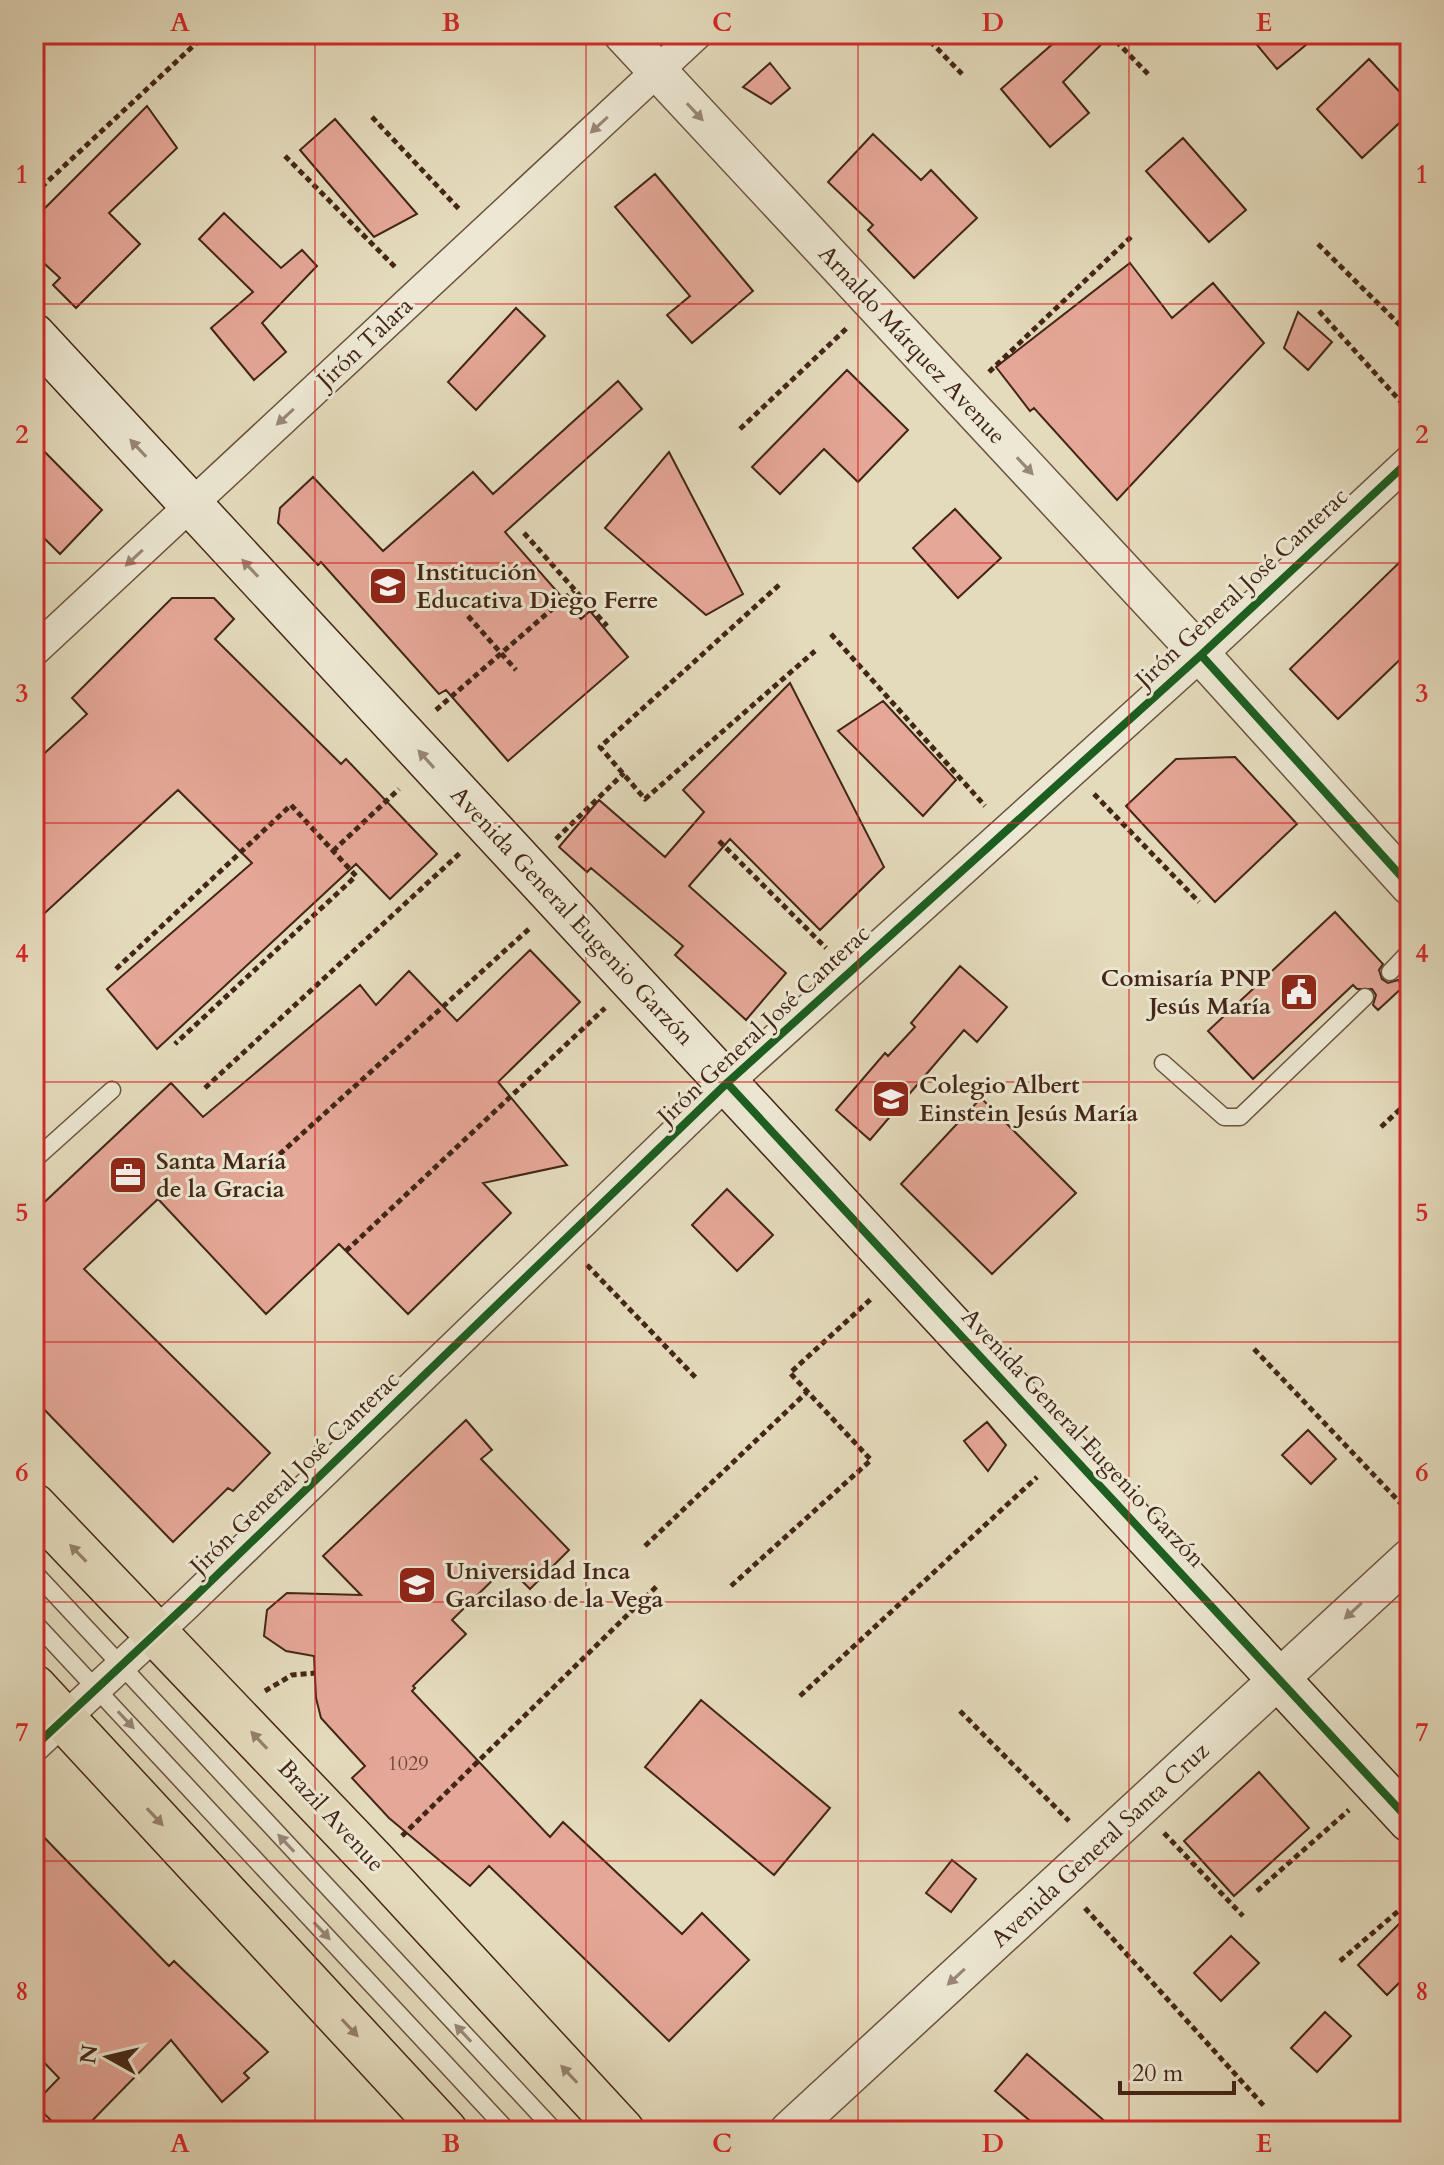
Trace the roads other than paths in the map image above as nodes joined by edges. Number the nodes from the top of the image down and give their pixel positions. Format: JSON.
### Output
{"nodes":[{"id":1,"x":623,"y":34,"type":"edge"},
{"id":2,"x":697,"y":34,"type":"edge"},
{"id":3,"x":657,"y":71,"type":"junction"},
{"id":4,"x":34,"y":335,"type":"edge"},
{"id":5,"x":1410,"y":460,"type":"edge"},
{"id":6,"x":191,"y":505,"type":"junction"},
{"id":7,"x":34,"y":651,"type":"edge"},
{"id":8,"x":1201,"y":655,"type":"junction"},
{"id":9,"x":1410,"y":886,"type":"edge"},
{"id":10,"x":1410,"y":951,"type":"edge"},
{"id":11,"x":1390,"y":972,"type":"dead end"},
{"id":12,"x":1365,"y":997,"type":"dead end"},
{"id":13,"x":1163,"y":1063,"type":"dead end"},
{"id":14,"x":727,"y":1083,"type":"junction"},
{"id":15,"x":112,"y":1090,"type":"dead end"},
{"id":16,"x":34,"y":1160,"type":"edge"},
{"id":17,"x":34,"y":1506,"type":"edge"},
{"id":18,"x":1410,"y":1558,"type":"edge"},
{"id":19,"x":34,"y":1572,"type":"edge"},
{"id":20,"x":34,"y":1622,"type":"edge"},
{"id":21,"x":157,"y":1632,"type":"junction"},
{"id":22,"x":121,"y":1666,"type":"junction"},
{"id":23,"x":1279,"y":1680,"type":"junction"},
{"id":24,"x":34,"y":1687,"type":"edge"},
{"id":25,"x":97,"y":1688,"type":"junction"},
{"id":26,"x":49,"y":1733,"type":"edge"},
{"id":27,"x":1410,"y":1821,"type":"edge"},
{"id":28,"x":445,"y":2131,"type":"edge"},
{"id":29,"x":508,"y":2131,"type":"edge"},
{"id":30,"x":555,"y":2131,"type":"edge"},
{"id":31,"x":622,"y":2131,"type":"edge"},
{"id":32,"x":789,"y":2131,"type":"edge"}],
"edges":[{"from":1,"to":3,"type":"street","name":"Arnaldo Márquez Avenue"},
{"from":2,"to":3,"type":"street","name":"Jirón Talara"},
{"from":3,"to":6,"type":"street","name":"Jirón Talara","one_way":true},
{"from":3,"to":8,"type":"street","name":"Arnaldo Márquez Avenue","one_way":true},
{"from":6,"to":4,"type":"main road","name":"Avenida General Eugenio Garzón","one_way":true},
{"from":5,"to":8,"type":"street","name":"Jirón General José Canterac"},
{"from":6,"to":7,"type":"street","name":"Jirón Talara","one_way":true},
{"from":14,"to":6,"type":"main road","name":"Avenida General Eugenio Garzón","one_way":true},
{"from":8,"to":9,"type":"street","name":"Arnaldo Márquez Avenue"},
{"from":8,"to":14,"type":"street","name":"Jirón General José Canterac"},
{"from":10,"to":11,"type":"lane"},
{"from":12,"to":13,"type":"lane"},
{"from":14,"to":21,"type":"street","name":"Jirón General José Canterac"},
{"from":14,"to":23,"type":"main road","name":"Avenida General Eugenio Garzón"},
{"from":15,"to":16,"type":"lane"},
{"from":21,"to":17,"type":"main road","name":"Brazil Avenue","one_way":true},
{"from":18,"to":23,"type":"street","name":"Avenida General Santa Cruz","one_way":true},
{"from":19,"to":22,"type":"lane"},
{"from":20,"to":25,"type":"lane"},
{"from":21,"to":22,"type":"street","name":"Jirón General José Canterac"},
{"from":31,"to":21,"type":"main road","name":"Brazil Avenue","one_way":true},
{"from":22,"to":25,"type":"street","name":"Jirón General José Canterac"},
{"from":30,"to":22,"type":"lane","one_way":true},
{"from":23,"to":27,"type":"main road","name":"Avenida General Eugenio Garzón"},
{"from":23,"to":32,"type":"street","name":"Avenida General Santa Cruz","one_way":true},
{"from":24,"to":26,"type":"main road"},
{"from":25,"to":26,"type":"street","name":"Jirón General José Canterac"},
{"from":25,"to":29,"type":"lane","one_way":true},
{"from":26,"to":28,"type":"main road","one_way":true}]}
